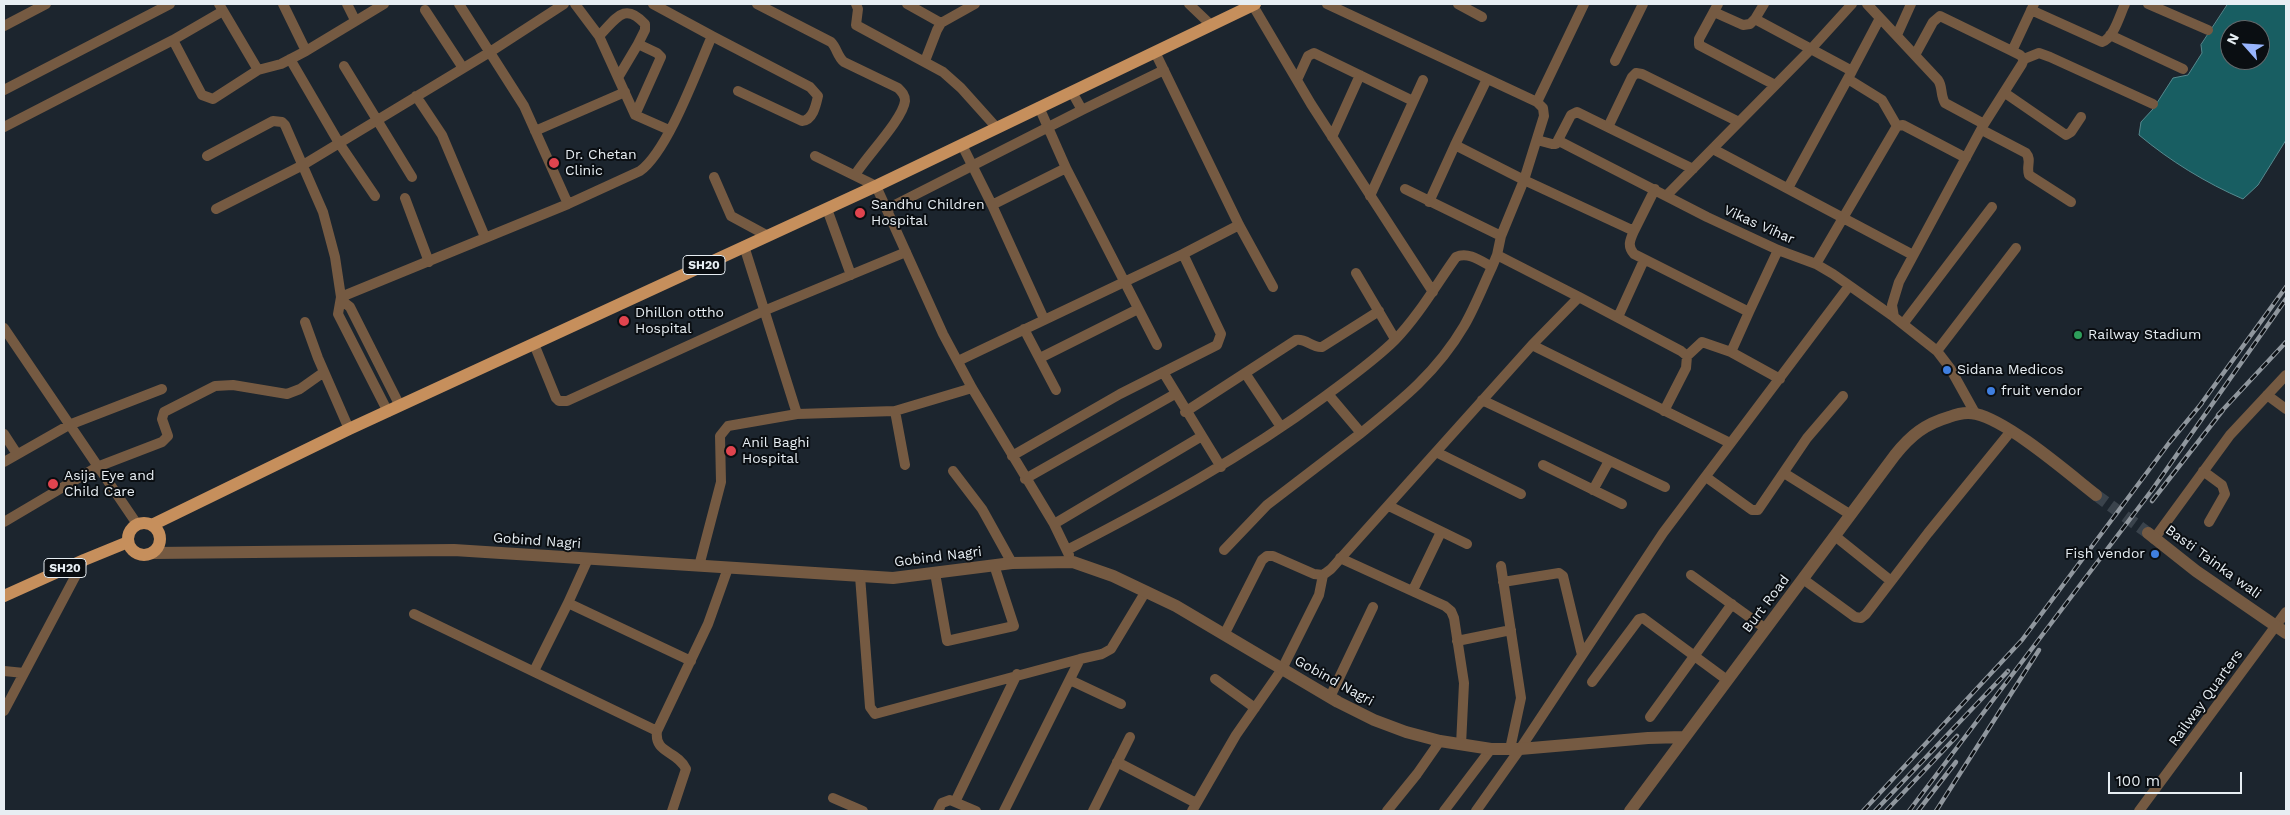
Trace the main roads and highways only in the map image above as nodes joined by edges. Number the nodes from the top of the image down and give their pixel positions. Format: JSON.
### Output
{"nodes":[{"id":1,"x":1253,"y":4,"type":"edge"},
{"id":2,"x":152,"y":525,"type":"junction"},
{"id":3,"x":128,"y":542,"type":"junction"},
{"id":4,"x":4,"y":596,"type":"edge"}],
"edges":[{"from":1,"to":2,"type":"main road","number":"SH20"},
{"from":2,"to":3,"type":"main road","number":"SH20"},
{"from":2,"to":3,"type":"main road"},
{"from":3,"to":4,"type":"main road","number":"SH20"}]}
